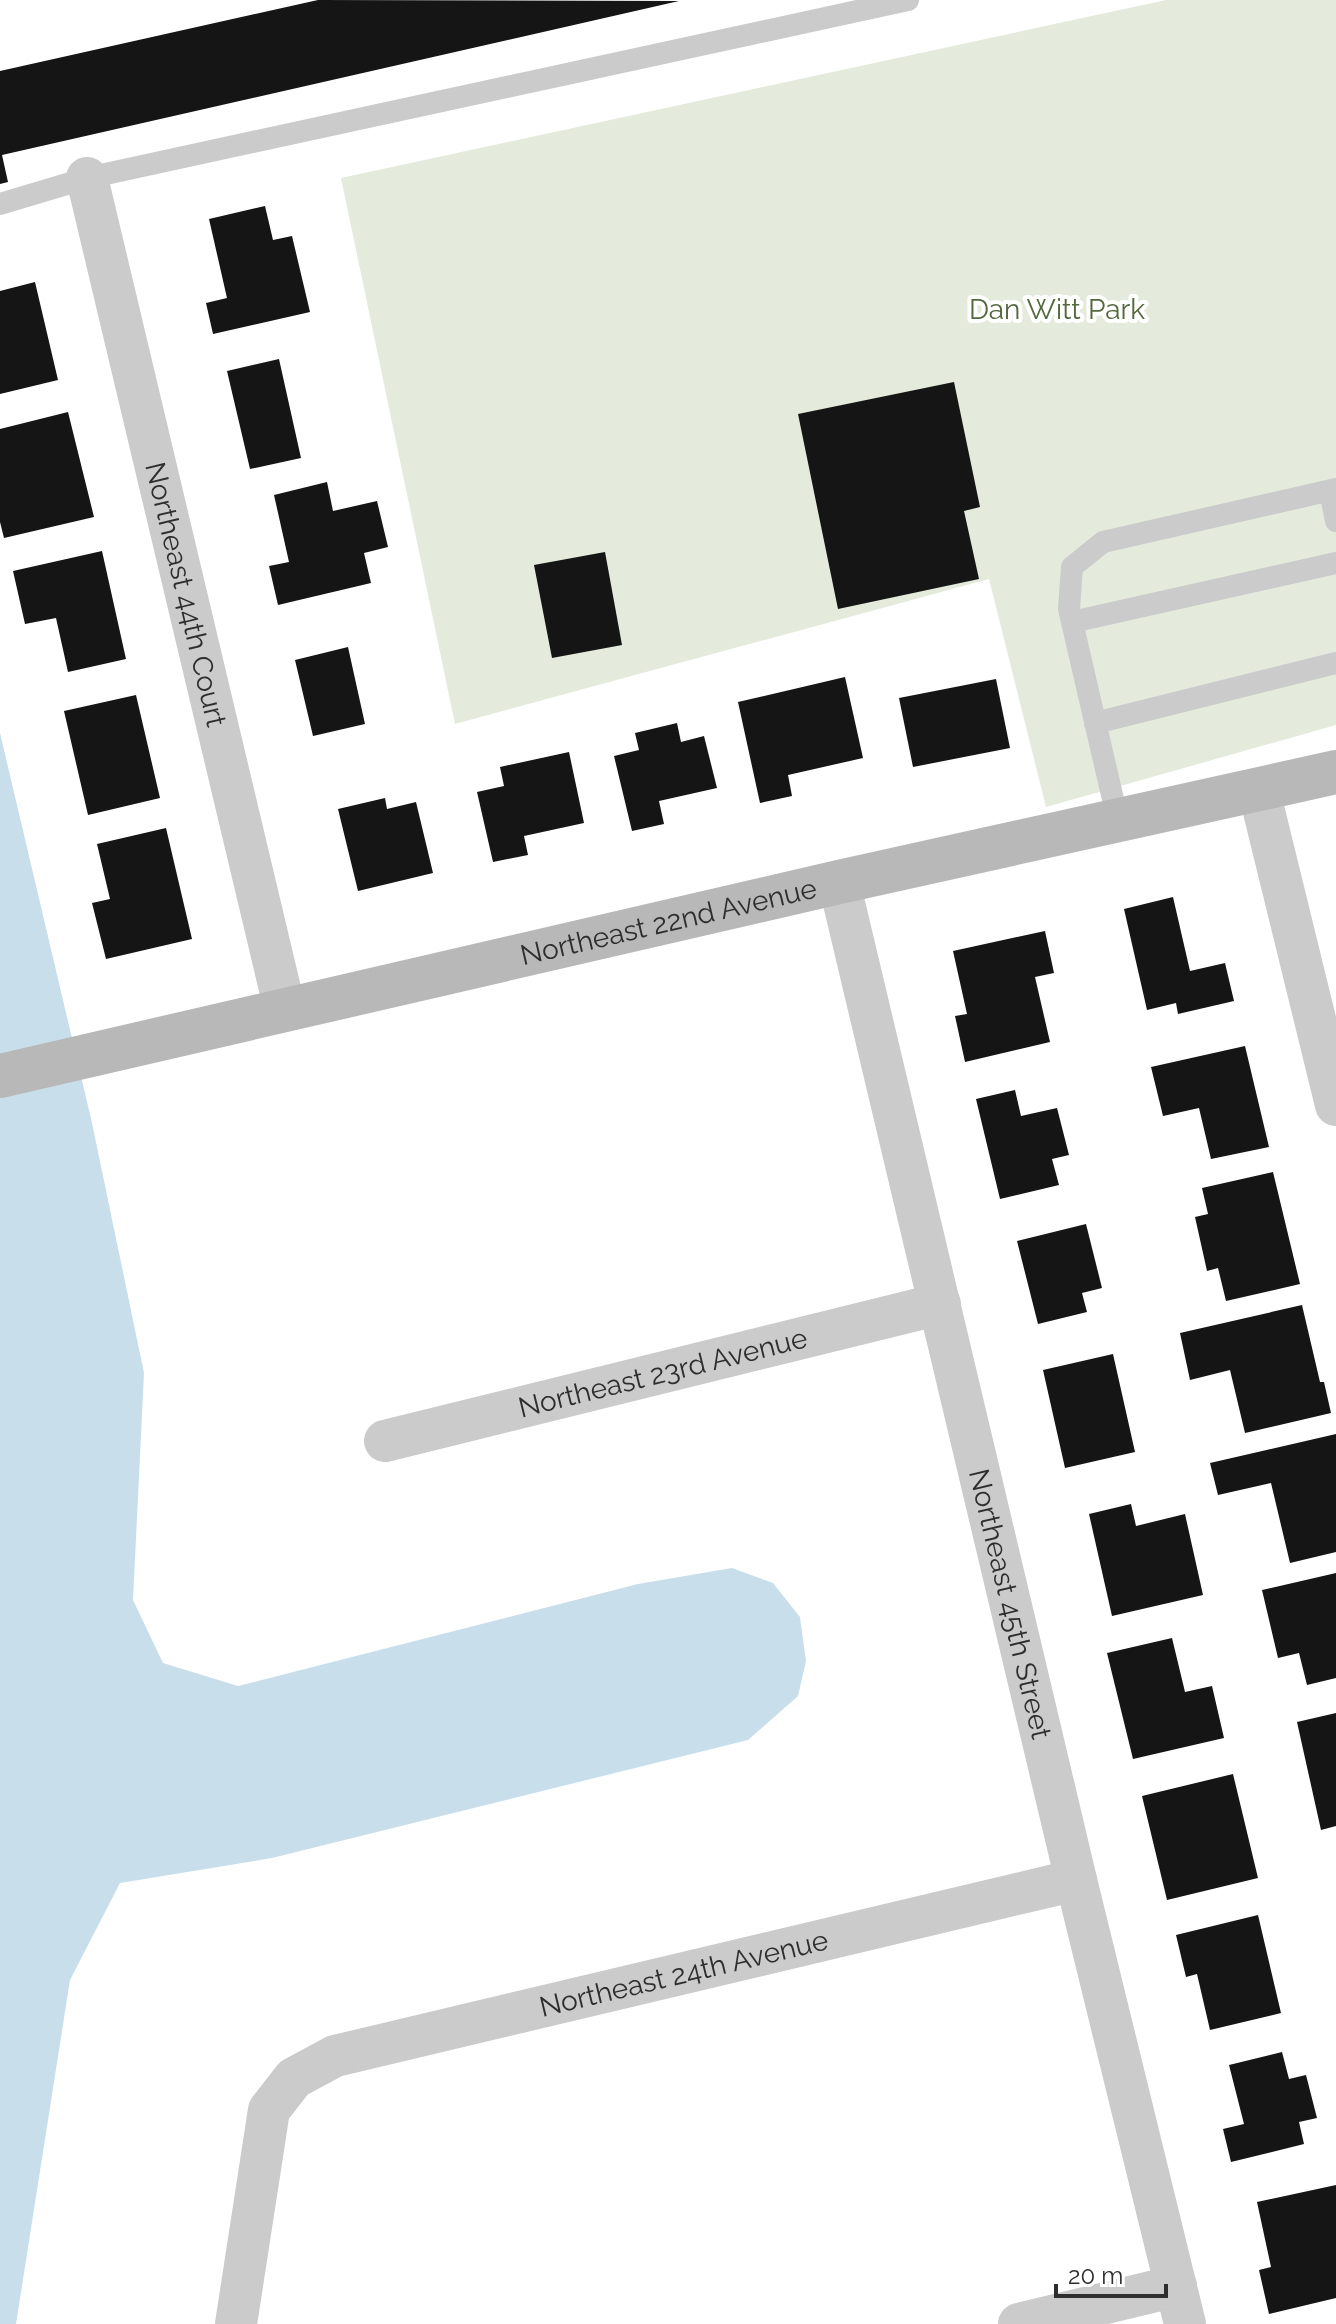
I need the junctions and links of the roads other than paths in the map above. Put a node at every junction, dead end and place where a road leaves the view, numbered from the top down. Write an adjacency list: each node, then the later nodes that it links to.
1 (908, 0): 2 (lane)
2 (87, 178): 3 (lane); 14 (street, Northeast 44th Court)
3 (0, 204)
4 (1333, 490): 5 (lane); 7 (lane)
5 (1336, 521)
6 (1336, 563): 7 (lane)
7 (1072, 622): 9 (lane)
8 (1336, 663): 9 (lane)
9 (1095, 723): 12 (lane)
10 (1336, 772): 11 (street, Northeast 22nd Avenue)
11 (1259, 791): 12 (street, Northeast 22nd Avenue); 16 (street)
12 (1118, 821): 13 (street, Northeast 22nd Avenue)
13 (839, 882): 14 (street, Northeast 22nd Avenue); 17 (street, Northeast 45th Street)
14 (285, 1010): 15 (street, Northeast 22nd Avenue)
15 (0, 1076)
16 (1336, 1105)
17 (940, 1304): 18 (street, Northeast 23rd Avenue); 19 (street, Northeast 45th Street)
18 (385, 1441)
19 (1076, 1880): 20 (street, Northeast 45th Street); 21 (street, Northeast 24th Avenue)
20 (1181, 2305): 22 (street)
21 (236, 2324)
22 (1019, 2324)

